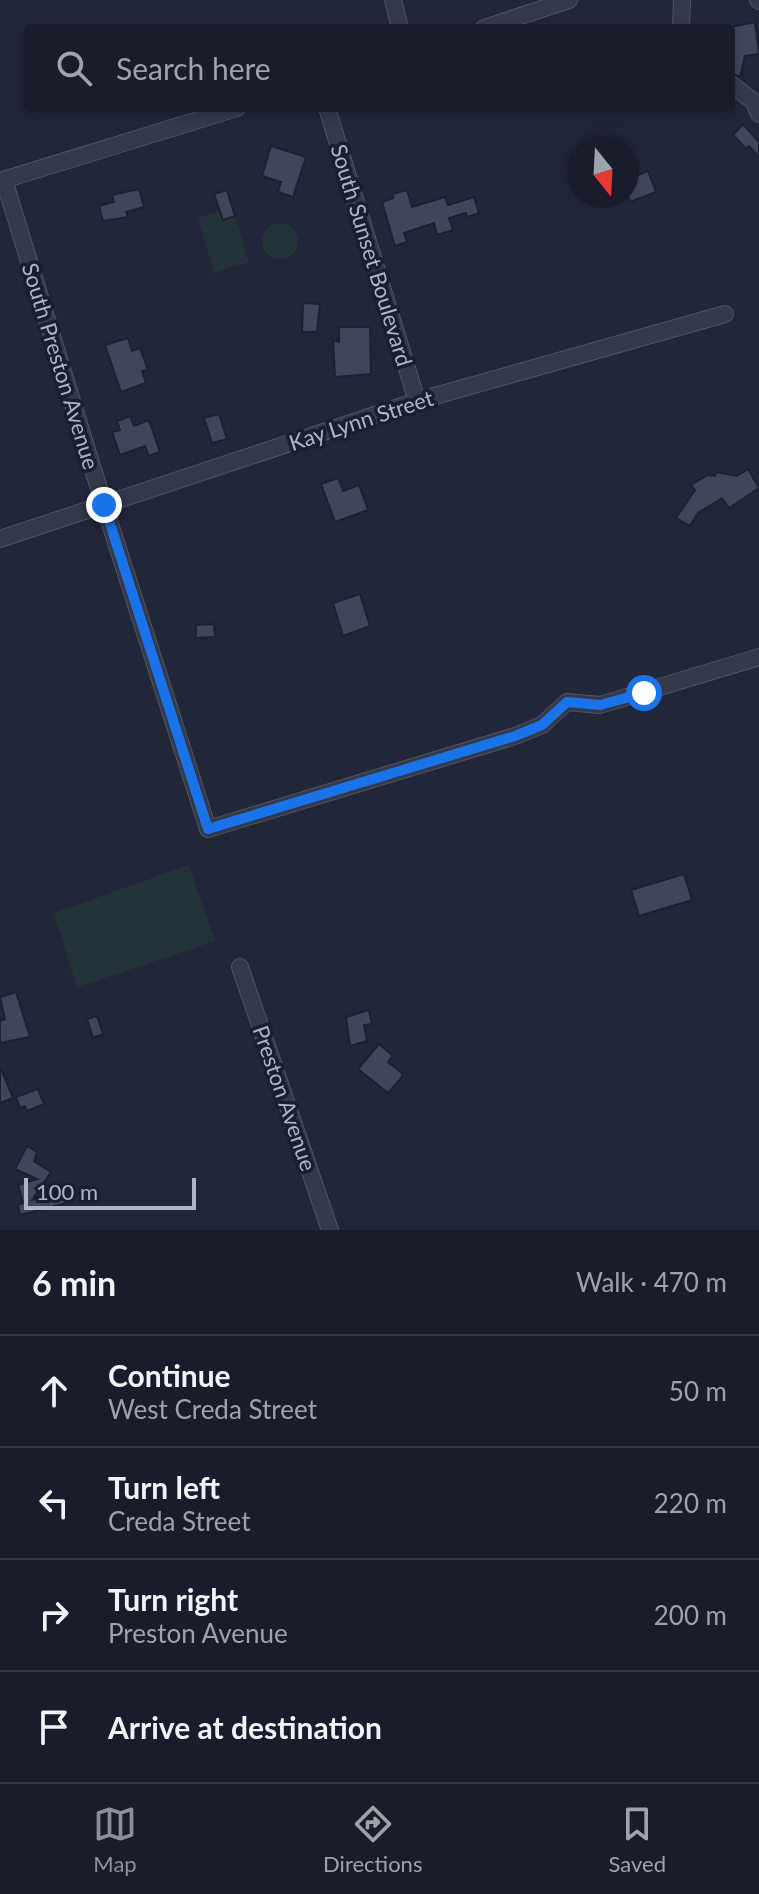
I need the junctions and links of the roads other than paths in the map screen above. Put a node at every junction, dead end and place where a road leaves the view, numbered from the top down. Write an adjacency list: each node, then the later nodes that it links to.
1 (393, 0): 4 (street)
2 (569, 0): 5 (street)
3 (682, 0): 6 (street)
4 (399, 24)
5 (496, 24)
6 (681, 24)
7 (735, 87): 10 (street)
8 (224, 112): 11 (street)
9 (328, 112): 13 (street, South Sunset Boulevard)
10 (759, 114)
11 (2, 181): 14 (street, South Preston Avenue)
12 (725, 314): 13 (street, Kay Lynn Street)
13 (417, 401): 14 (street, Kay Lynn Street)
14 (104, 505): 15 (street, Kay Lynn Street); 16 (street)
15 (0, 539)
16 (759, 657)
17 (240, 967): 18 (street, Preston Avenue)
18 (330, 1230)

